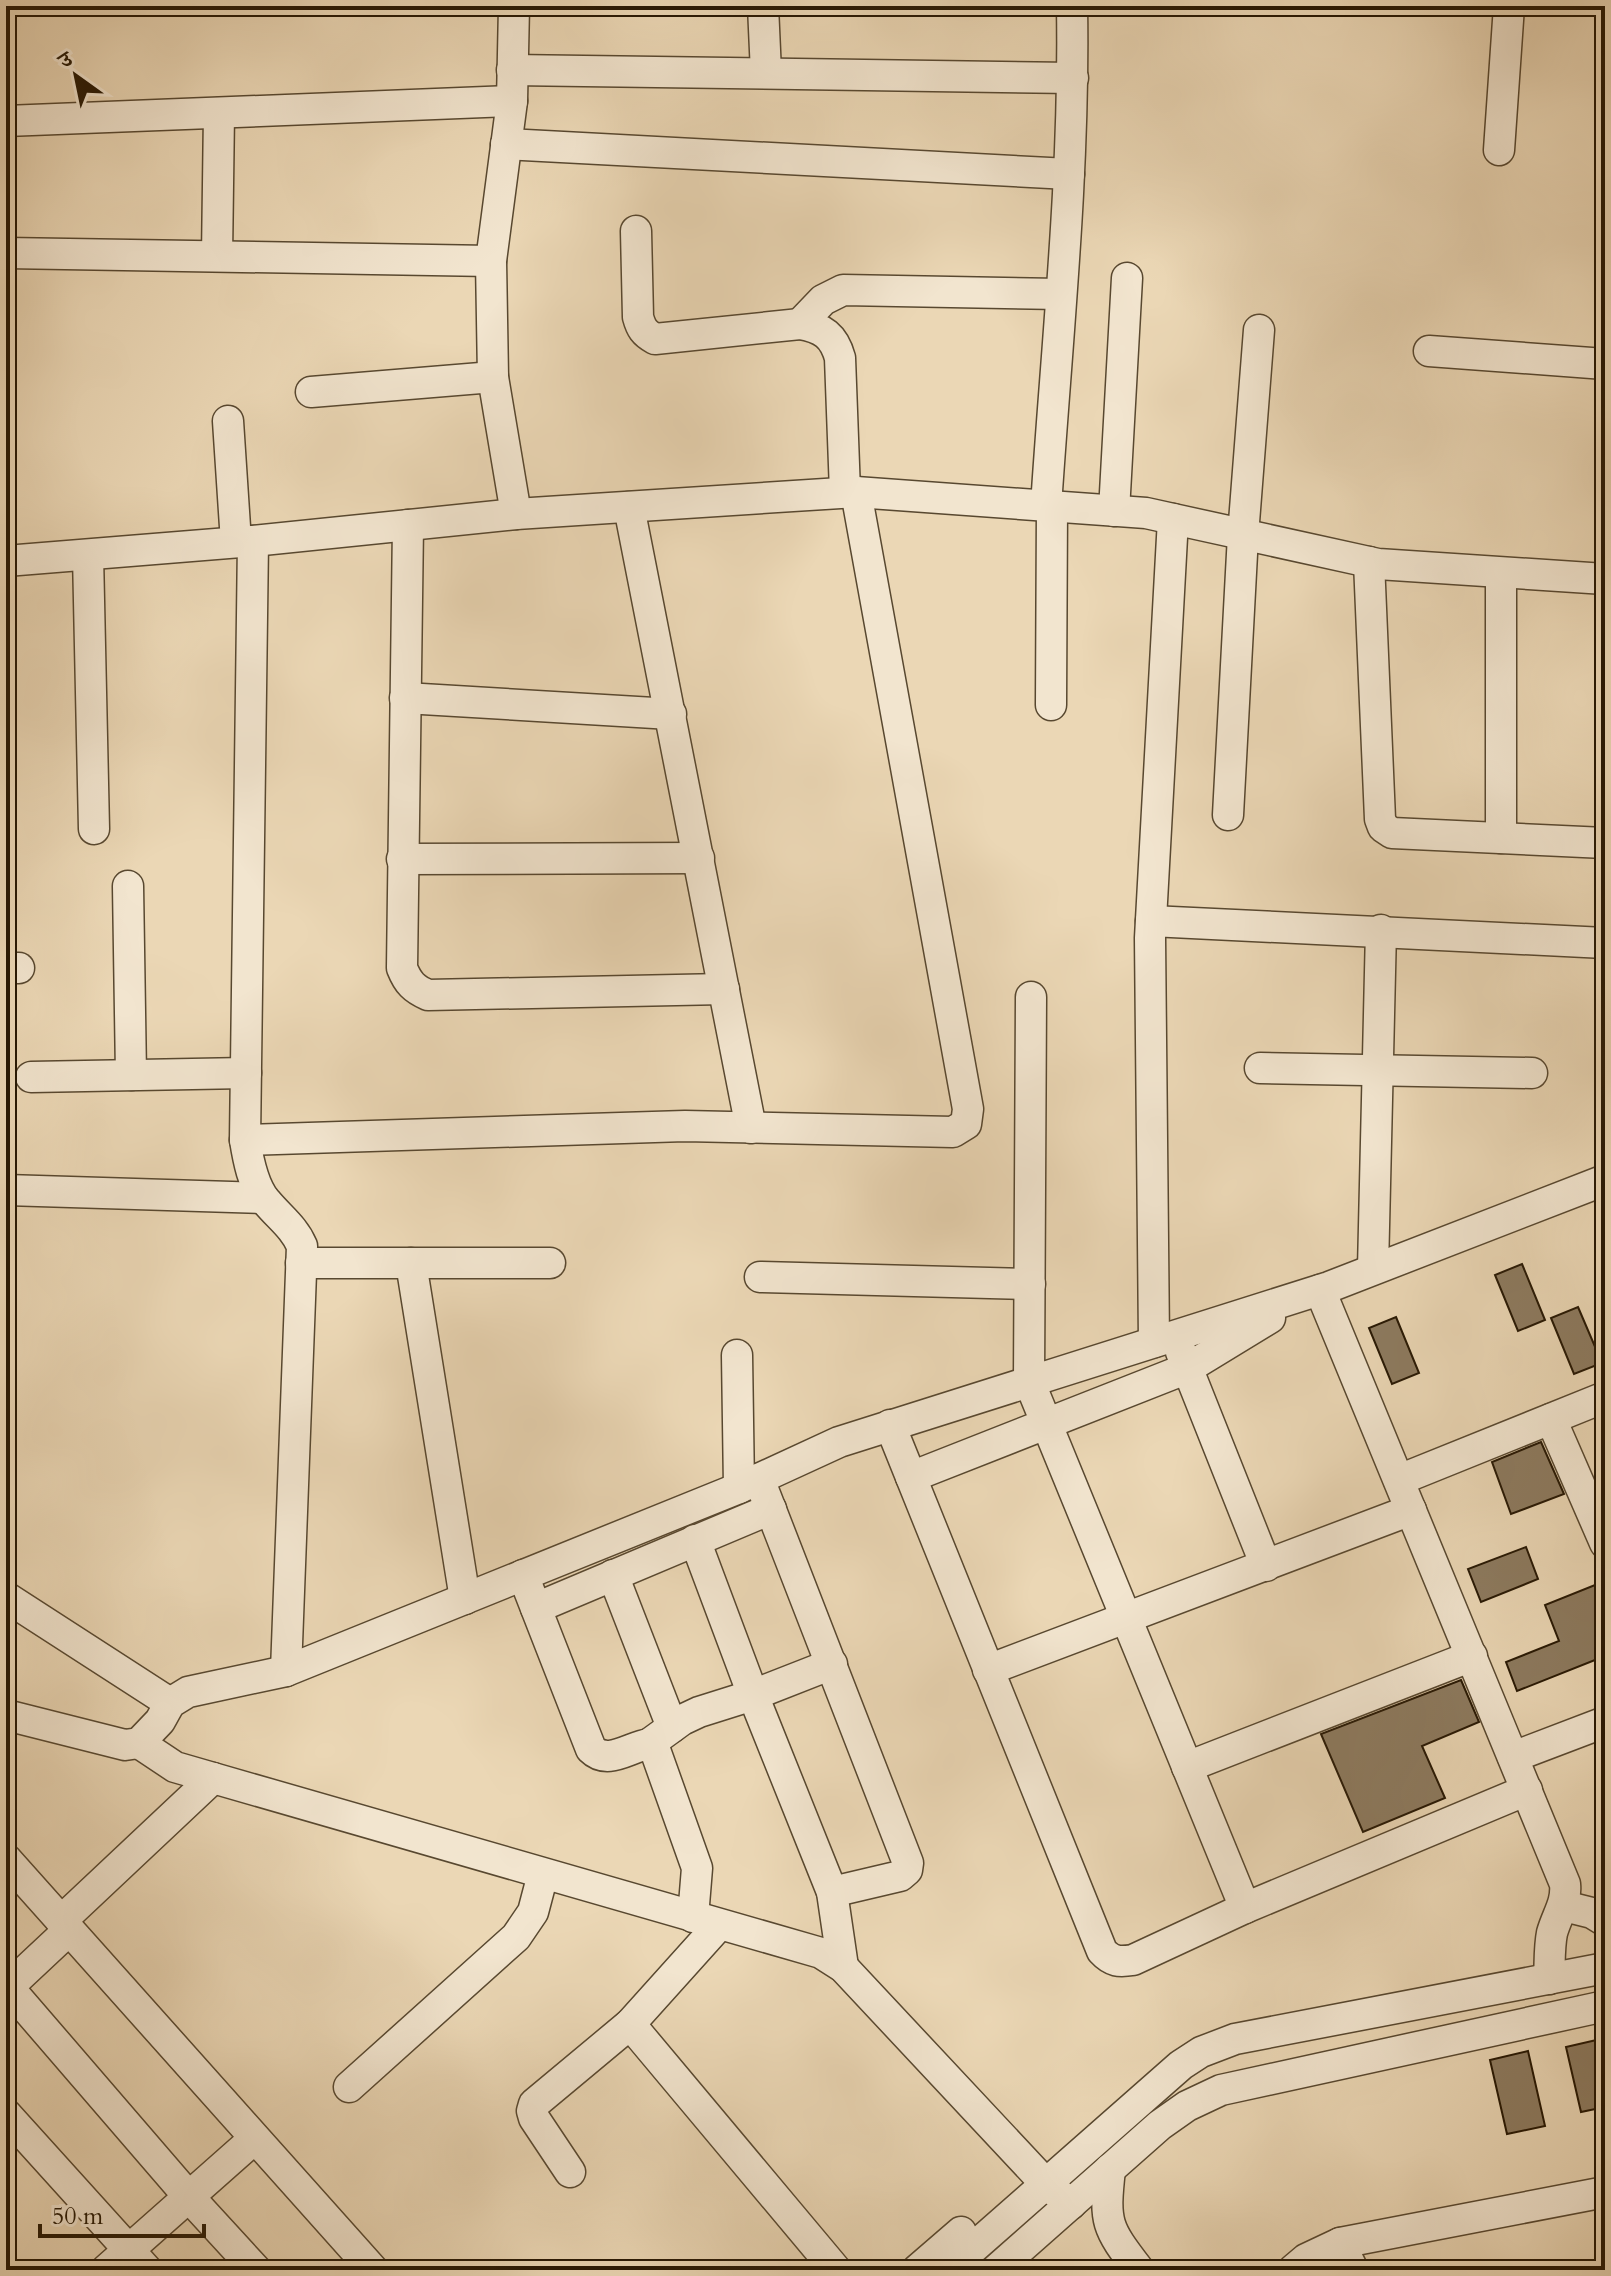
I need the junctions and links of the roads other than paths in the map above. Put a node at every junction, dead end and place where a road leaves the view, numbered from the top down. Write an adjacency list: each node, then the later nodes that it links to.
1 (514, 6): 5 (street)
2 (763, 6): 6 (street)
3 (1072, 6): 7 (street)
4 (1509, 6): 12 (street)
5 (512, 70): 6 (street); 8 (street)
6 (766, 73): 7 (street)
7 (1073, 78): 13 (street)
8 (512, 101): 9 (street); 11 (street)
9 (219, 113): 10 (street); 16 (street)
10 (6, 121)
11 (506, 144): 13 (street); 17 (street)
12 (1499, 150)
13 (1069, 174): 19 (street)
14 (636, 231): 20 (street)
15 (6, 253): 16 (street)
16 (217, 256): 17 (street)
17 (491, 261): 24 (street)
18 (1127, 278): 30 (street)
19 (1060, 294): 20 (street); 28 (street)
20 (800, 324): 27 (street)
21 (1259, 330): 34 (street)
22 (1429, 351): 23 (street)
23 (1605, 364)
24 (493, 377): 25 (street); 31 (street)
25 (311, 392)
26 (228, 421): 35 (street)
27 (850, 492): 28 (street); 29 (street); 62 (street)
28 (1049, 506): 30 (street); 42 (street)
29 (629, 507): 31 (street); 43 (street)
30 (1114, 511): 32 (street)
31 (516, 514): 33 (street)
32 (1173, 519): 34 (street); 51 (street)
33 (408, 525): 35 (street); 41 (street)
34 (1243, 535): 38 (street); 44 (street)
35 (244, 541): 36 (street); 58 (street)
36 (88, 555): 37 (street); 45 (street)
37 (6, 561)
38 (1369, 562): 39 (street); 46 (street)
39 (1501, 573): 40 (street); 46 (street)
40 (1605, 579)
41 (405, 698): 43 (street); 49 (street)
42 (1051, 705)
43 (671, 714): 48 (street)
44 (1228, 815)
45 (94, 829)
46 (1501, 838): 47 (street)
47 (1605, 843)
48 (699, 858): 49 (street); 54 (street)
49 (402, 859): 54 (street)
50 (128, 886): 60 (street)
51 (1151, 921): 52 (street); 74 (street)
52 (1381, 930): 53 (street); 57 (street)
53 (1605, 943)
54 (724, 989): 62 (street)
55 (1031, 997): 72 (street)
56 (1260, 1068): 57 (street)
57 (1378, 1071): 59 (street); 70 (street)
58 (246, 1073): 60 (street); 63 (street)
59 (1532, 1073)
60 (131, 1075): 61 (street)
61 (31, 1077)
62 (751, 1128): 63 (street)
63 (245, 1140): 66 (street)
64 (1605, 1180): 70 (street)
65 (6, 1190): 66 (street)
66 (263, 1198): 67 (street)
67 (301, 1263): 68 (street); 99 (street)
68 (411, 1263): 69 (street); 93 (street)
69 (550, 1263)
70 (1373, 1269): 73 (street)
71 (760, 1277): 72 (street)
72 (1030, 1284): 77 (street)
73 (1316, 1291): 74 (street); 76 (street); 83 (street)
74 (1164, 1338): 76 (street); 77 (street)
75 (737, 1355): 84 (street)
76 (1188, 1368): 80 (street); 89 (street)
77 (1029, 1381): 80 (street); 81 (street)
78 (1605, 1397): 79 (street)
79 (1551, 1419): 83 (street); 88 (street)
80 (1047, 1423): 82 (street); 95 (street)
81 (890, 1425): 82 (street); 84 (street)
82 (911, 1477): 98 (street)
83 (1399, 1480): 86 (street)
84 (749, 1484): 85 (street); 90 (street)
85 (771, 1509): 87 (street); 97 (street)
86 (1411, 1510): 89 (street); 96 (street)
87 (695, 1540): 91 (street); 100 (street)
88 (1605, 1543)
89 (1266, 1566): 95 (street)
90 (523, 1575): 93 (street); 94 (street)
91 (613, 1575): 94 (street); 104 (street)
92 (6, 1597): 101 (street)
93 (465, 1599): 99 (street)
94 (536, 1608): 104 (street)
95 (1126, 1618): 98 (street); 107 (street)
96 (1472, 1656): 106 (street); 107 (street)
97 (832, 1664): 100 (street); 112 (street)
98 (988, 1670): 113 (street)
99 (286, 1671): 101 (street)
100 (753, 1695): 104 (street); 112 (street)
101 (170, 1703): 105 (street)
102 (8, 1718): 105 (street)
103 (1605, 1722): 106 (street)
104 (661, 1736): 115 (street)
105 (139, 1743): 108 (street)
106 (1513, 1757): 109 (street)
107 (1187, 1767): 113 (street)
108 (213, 1778): 111 (street); 116 (street)
109 (1527, 1790): 113 (street); 114 (street)
110 (7, 1861): 116 (street)
111 (543, 1874): 115 (street); 123 (street)
112 (832, 1892): 117 (street)
113 (1245, 1908)
114 (1591, 1911): 119 (street)
115 (706, 1921): 117 (street); 122 (street)
116 (65, 1926): 120 (street); 125 (street)
117 (843, 1967): 128 (street)
118 (1605, 1968): 119 (street)
119 (1549, 1979): 128 (street)
120 (7, 1988): 130 (street)
121 (1605, 2006): 126 (street)
122 (630, 2024): 127 (street); 137 (street)
123 (349, 2087)
124 (6, 2114): 133 (street)
125 (254, 2139): 130 (street); 136 (street)
126 (1110, 2169): 131 (street); 141 (street)
127 (570, 2172)
128 (1039, 2177): 131 (street); 138 (street); 139 (street)
129 (1605, 2192): 132 (street)
130 (189, 2197): 133 (street); 135 (street)
131 (1071, 2204): 140 (street)
132 (1347, 2257): 142 (street)
133 (138, 2260): 134 (street)
134 (106, 2270)
135 (256, 2270)
136 (373, 2270)
137 (836, 2270)
138 (917, 2270)
139 (948, 2270)
140 (996, 2270)
141 (1139, 2270)
142 (1293, 2270)

